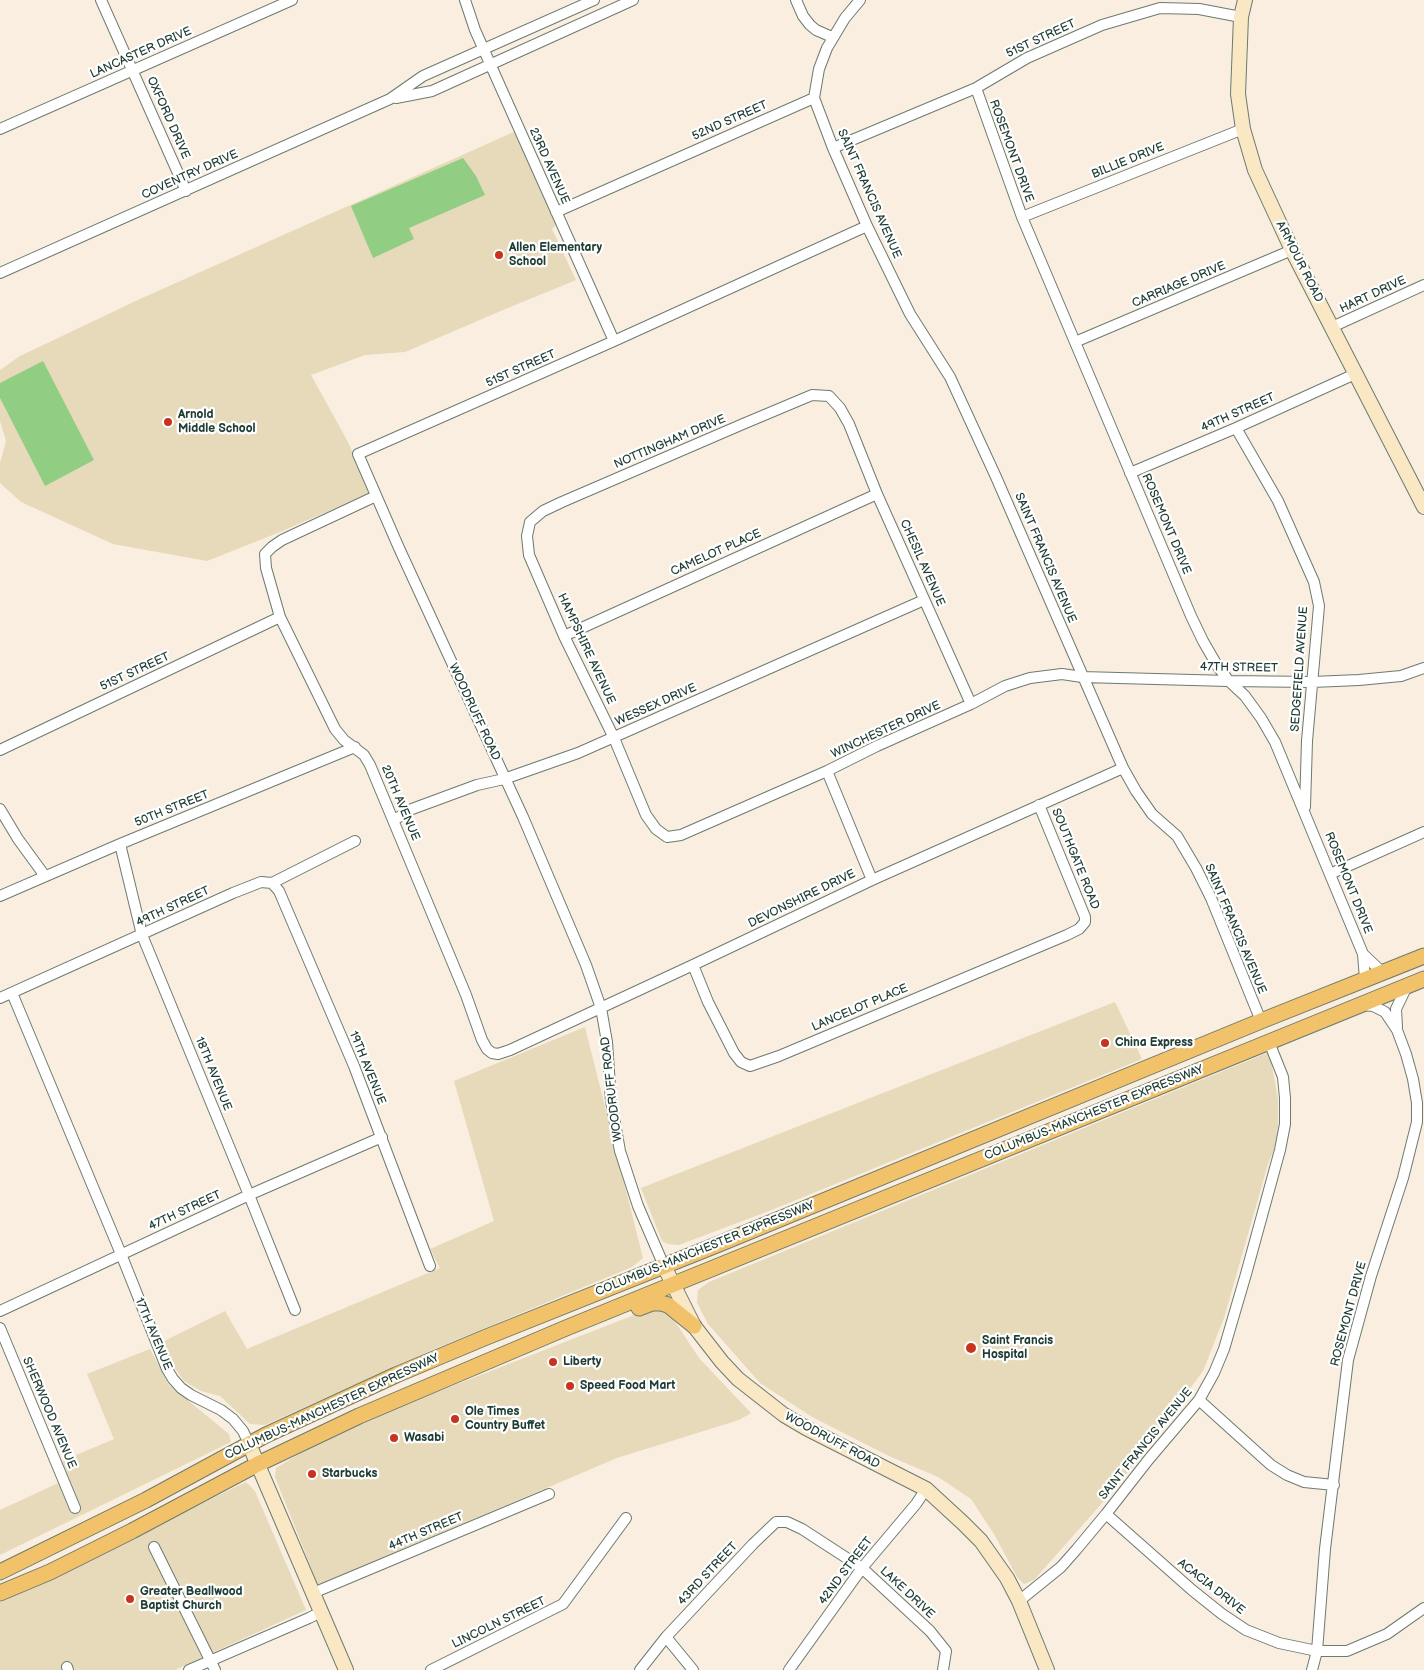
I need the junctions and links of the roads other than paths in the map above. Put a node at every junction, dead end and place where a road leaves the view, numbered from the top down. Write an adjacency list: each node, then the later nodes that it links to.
1 (101, 0): 13 (street, OXFORD DRIVE)
2 (292, 0): 13 (street, LANCASTER DRIVE)
3 (465, 0): 11 (street, 23RD AVENUE)
4 (594, 0): 11 (street, COVENTRY DRIVE)
5 (633, 0): 12 (street, COVENTRY DRIVE)
6 (796, 0): 10 (street)
7 (860, 0): 10 (street)
8 (1245, 0): 9 (street, ARMOUR ROAD)
9 (1242, 17): 14 (street, 51ST STREET); 17 (street, ARMOUR ROAD)
10 (832, 37): 15 (street)
11 (484, 49): 12 (street, 23RD AVENUE); 16 (street, COVENTRY DRIVE)
12 (490, 64): 16 (street, COVENTRY DRIVE); 21 (street, 23RD AVENUE)
13 (133, 70): 18 (street, LANCASTER DRIVE); 20 (street, OXFORD DRIVE)
14 (976, 88): 19 (street, 51ST STREET); 22 (street, ROSEMONT DRIVE)
15 (814, 98): 19 (street, SAINT FRANCIS AVENUE); 21 (street, 52ND STREET)
16 (390, 99): 20 (street, COVENTRY DRIVE)
17 (1243, 129): 22 (street, BILLIE DRIVE); 24 (street, ARMOUR ROAD)
18 (0, 130)
19 (833, 148): 23 (street, SAINT FRANCIS AVENUE)
20 (186, 191): 25 (street, COVENTRY DRIVE)
21 (556, 212): 28 (street, 23RD AVENUE)
22 (1022, 217): 29 (street, ROSEMONT DRIVE)
23 (867, 226): 28 (street, 51ST STREET); 42 (street, SAINT FRANCIS AVENUE)
24 (1292, 250): 27 (street, ARMOUR ROAD); 29 (street, CARRIAGE DRIVE)
25 (0, 273)
26 (1424, 285): 27 (street, HART DRIVE)
27 (1332, 327): 30 (street, ARMOUR ROAD)
28 (614, 341): 35 (street, 51ST STREET)
29 (1075, 342): 33 (street, ROSEMONT DRIVE)
30 (1355, 374): 31 (street, 49TH STREET); 36 (street, ARMOUR ROAD)
31 (1236, 428): 33 (street, 49TH STREET); 44 (street, SEDGEFIELD AVENUE)
32 (852, 430): 34 (street, CHESIL AVENUE); 37 (street, NOTTINGHAM DRIVE)
33 (1130, 473): 43 (street, ROSEMONT DRIVE)
34 (877, 494): 38 (street, CHESIL AVENUE); 40 (street, CAMELOT PLACE)
35 (376, 496): 39 (street, 20TH AVENUE); 51 (street, WOODRUFF ROAD)
36 (1424, 507)
37 (535, 567): 40 (street, HAMPSHIRE AVENUE)
38 (924, 600): 45 (street, CHESIL AVENUE); 46 (street, WESSEX DRIVE)
39 (280, 617): 47 (street, 20TH AVENUE); 48 (street, 51ST STREET)
40 (564, 636): 46 (street, HAMPSHIRE AVENUE)
41 (1424, 668): 44 (street, 47TH STREET)
42 (1082, 677): 43 (street, 47TH STREET); 45 (street, WINCHESTER DRIVE); 49 (street, SAINT FRANCIS AVENUE)
43 (1229, 681): 44 (street, 47TH STREET); 54 (street, ROSEMONT DRIVE)
44 (1312, 682): 54 (street, SEDGEFIELD AVENUE)
45 (971, 704): 50 (street, WINCHESTER DRIVE)
46 (614, 738): 51 (street, WESSEX DRIVE); 56 (street, HAMPSHIRE AVENUE)
47 (354, 747): 55 (street, 20TH AVENUE); 59 (street, 50TH STREET)
48 (0, 750)
49 (1123, 768): 52 (street, DEVONSHIRE DRIVE); 78 (street, SAINT FRANCIS AVENUE)
50 (827, 771): 56 (street, WINCHESTER DRIVE); 62 (street)
51 (504, 779): 55 (street, WESSEX DRIVE); 77 (street, WOODRUFF ROAD)
52 (1040, 805): 62 (street, DEVONSHIRE DRIVE); 65 (street, SOUTHGATE ROAD)
53 (0, 809): 61 (street)
54 (1304, 810): 60 (street, ROSEMONT DRIVE)
55 (394, 820): 81 (street, 20TH AVENUE)
56 (704, 825)
57 (1424, 832): 60 (street)
58 (355, 841): 63 (street, 49TH STREET)
59 (120, 844): 61 (street, 50TH STREET); 66 (street, 18TH AVENUE)
60 (1330, 874): 67 (street, ROSEMONT DRIVE)
61 (45, 876): 64 (street, 50TH STREET)
62 (872, 880): 69 (street, DEVONSHIRE DRIVE)
63 (272, 883): 66 (street, 49TH STREET); 83 (street, 19TH AVENUE)
64 (0, 896)
65 (1086, 922): 69 (street, LANCELOT PLACE)
66 (142, 935): 74 (street, 49TH STREET); 86 (street, 18TH AVENUE)
67 (1363, 954): 70 (street, ROSEMONT DRIVE); 71 (street, ROSEMONT DRIVE)
68 (1424, 956): 70 (main road, COLUMBUS-MANCHESTER EXPRESSWAY)
69 (693, 965): 77 (street, DEVONSHIRE DRIVE)
70 (1382, 972): 71 (main road, COLUMBUS-MANCHESTER EXPRESSWAY)
71 (1365, 979): 78 (main road, COLUMBUS-MANCHESTER EXPRESSWAY)
72 (1424, 979): 73 (main road, COLUMBUS-MANCHESTER EXPRESSWAY)
73 (1407, 986): 76 (main road, COLUMBUS-MANCHESTER EXPRESSWAY); 79 (street, ROSEMONT DRIVE)
74 (12, 993): 75 (street, 49TH STREET); 87 (street, 17TH AVENUE)
75 (0, 998)
76 (1362, 1005): 79 (street, ROSEMONT DRIVE); 80 (main road, COLUMBUS-MANCHESTER EXPRESSWAY)
77 (601, 1008): 81 (street, DEVONSHIRE DRIVE); 89 (street, WOODRUFF ROAD)
78 (1262, 1021): 84 (main road, COLUMBUS-MANCHESTER EXPRESSWAY)
79 (1397, 1030): 82 (street, ROSEMONT DRIVE)
80 (1269, 1042): 85 (main road, COLUMBUS-MANCHESTER EXPRESSWAY); 96 (street, SAINT FRANCIS AVENUE)
81 (492, 1053)
82 (1420, 1122): 99 (street, ROSEMONT DRIVE)
83 (382, 1137): 86 (street, 47TH STREET); 88 (street, 19TH AVENUE)
84 (967, 1142): 85 (main road); 89 (main road, COLUMBUS-MANCHESTER EXPRESSWAY)
85 (900, 1193): 90 (main road, COLUMBUS-MANCHESTER EXPRESSWAY)
86 (250, 1195): 87 (street, 47TH STREET); 91 (street, 18TH AVENUE)
87 (121, 1254): 92 (street, 47TH STREET); 97 (street, 17TH AVENUE)
88 (430, 1266)
89 (664, 1266): 90 (street, WOODRUFF ROAD); 97 (main road, COLUMBUS-MANCHESTER EXPRESSWAY)
90 (674, 1285): 93 (main road, COLUMBUS-MANCHESTER EXPRESSWAY); 94 (street, WOODRUFF ROAD)
91 (294, 1310)
92 (0, 1311)
93 (602, 1314): 94 (main road); 98 (main road, COLUMBUS-MANCHESTER EXPRESSWAY)
94 (694, 1326): 100 (street, WOODRUFF ROAD)
95 (0, 1328): 102 (street, SHERWOOD AVENUE)
96 (1199, 1400): 99 (street); 103 (street, SAINT FRANCIS AVENUE)
97 (249, 1444): 98 (street, 17TH AVENUE); 108 (main road, COLUMBUS-MANCHESTER EXPRESSWAY)
98 (258, 1464): 109 (main road, COLUMBUS-MANCHESTER EXPRESSWAY); 110 (street, 17TH AVENUE)
99 (1334, 1485): 115 (street, ROSEMONT DRIVE)
100 (926, 1490): 107 (street, 42ND STREET); 111 (street, WOODRUFF ROAD)
101 (549, 1494): 110 (street, 44TH STREET)
102 (75, 1508)
103 (1106, 1514): 111 (street, SAINT FRANCIS AVENUE); 115 (street, ACACIA DRIVE)
104 (626, 1518): 119 (street, LINCOLN STREET)
105 (806, 1532): 107 (street, LAKE DRIVE); 114 (street, 43RD STREET)
106 (154, 1547): 116 (street)
107 (862, 1568): 122 (street, 42ND STREET); 123 (street, LAKE DRIVE)
108 (0, 1572)
109 (0, 1593)
110 (313, 1593): 113 (street, 17TH AVENUE)
111 (1019, 1601): 124 (street, WOODRUFF ROAD)
112 (1424, 1609): 115 (street, ACACIA DRIVE)
113 (321, 1612): 116 (street); 118 (street, 17TH AVENUE)
114 (666, 1637): 120 (street, 43RD STREET); 121 (street)
115 (1317, 1651): 125 (street, ROSEMONT DRIVE)
116 (212, 1665): 117 (street)
117 (189, 1670)
118 (346, 1670)
119 (431, 1670)
120 (640, 1670)
121 (693, 1670)
122 (789, 1670)
123 (943, 1670)
124 (1047, 1670)
125 (1312, 1670)

